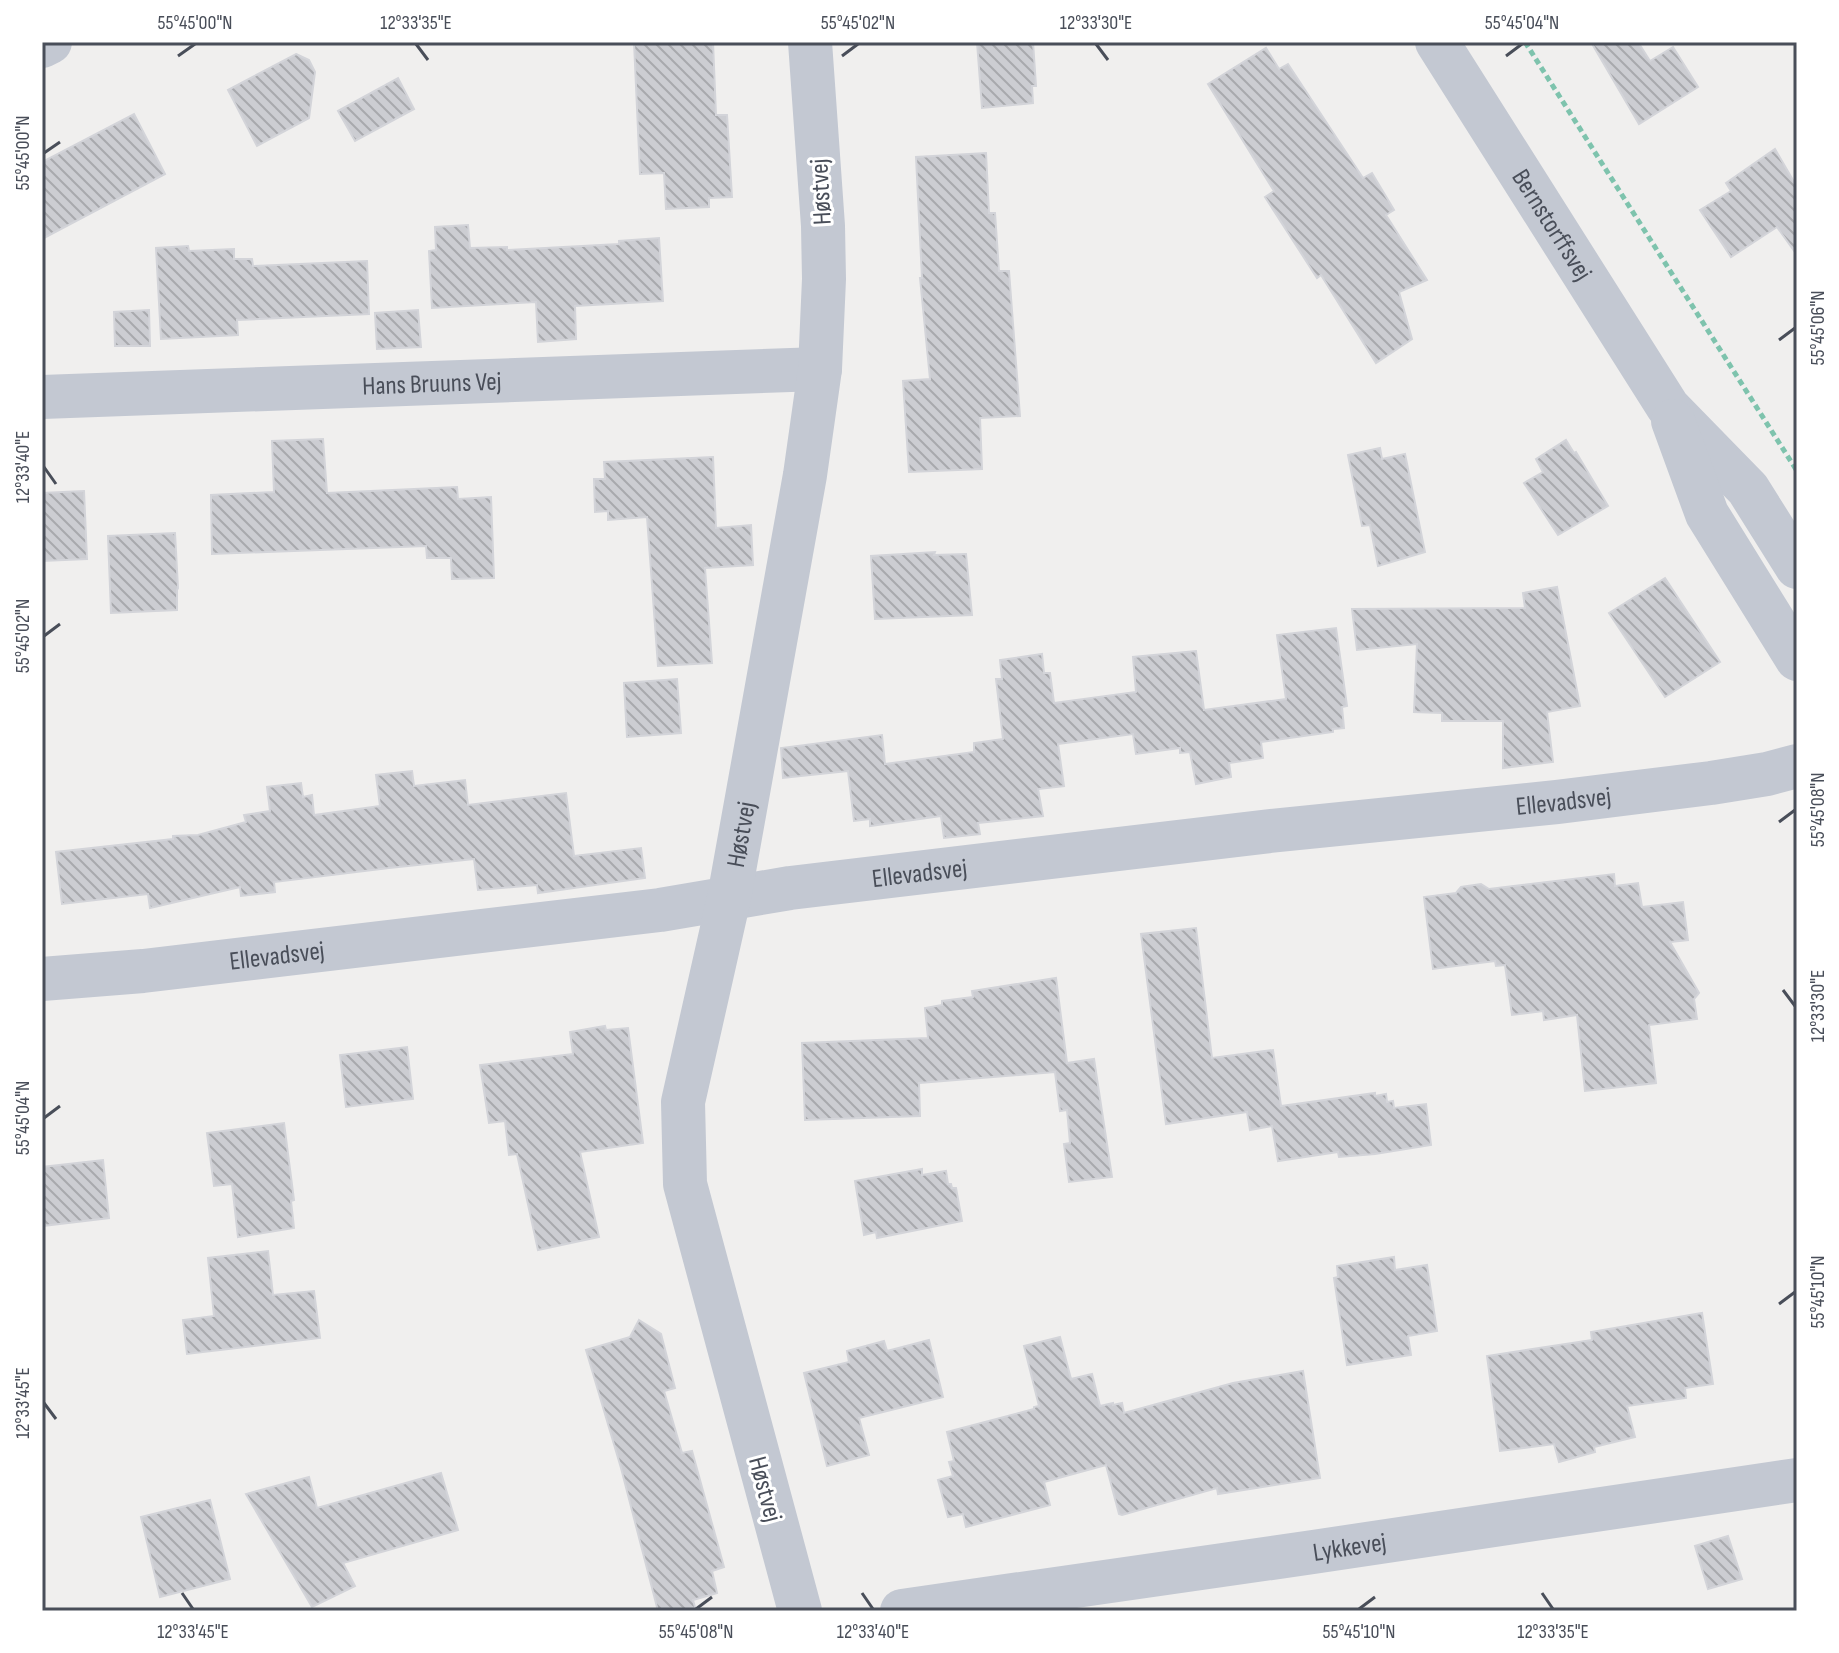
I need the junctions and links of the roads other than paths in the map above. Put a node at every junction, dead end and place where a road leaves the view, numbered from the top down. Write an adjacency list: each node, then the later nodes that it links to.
1 (50, 42): 4 (street)
2 (810, 42): 5 (street, Høstvej)
3 (1437, 42): 7 (street, Bernstorffsvej)
4 (42, 46)
5 (820, 369): 6 (street, Hans Bruuns Vej); 11 (street, Høstvej)
6 (42, 397)
7 (1668, 407): 8 (street, Bernstorffsvej); 9 (street, Bernstorffsvej)
8 (1797, 567)
9 (1797, 659)
10 (1797, 766): 11 (street, Ellevadsvej)
11 (729, 898): 12 (street, Ellevadsvej); 14 (street, Høstvej)
12 (42, 979)
13 (1797, 1480): 15 (street, Lykkevej)
14 (800, 1611)
15 (902, 1611)

